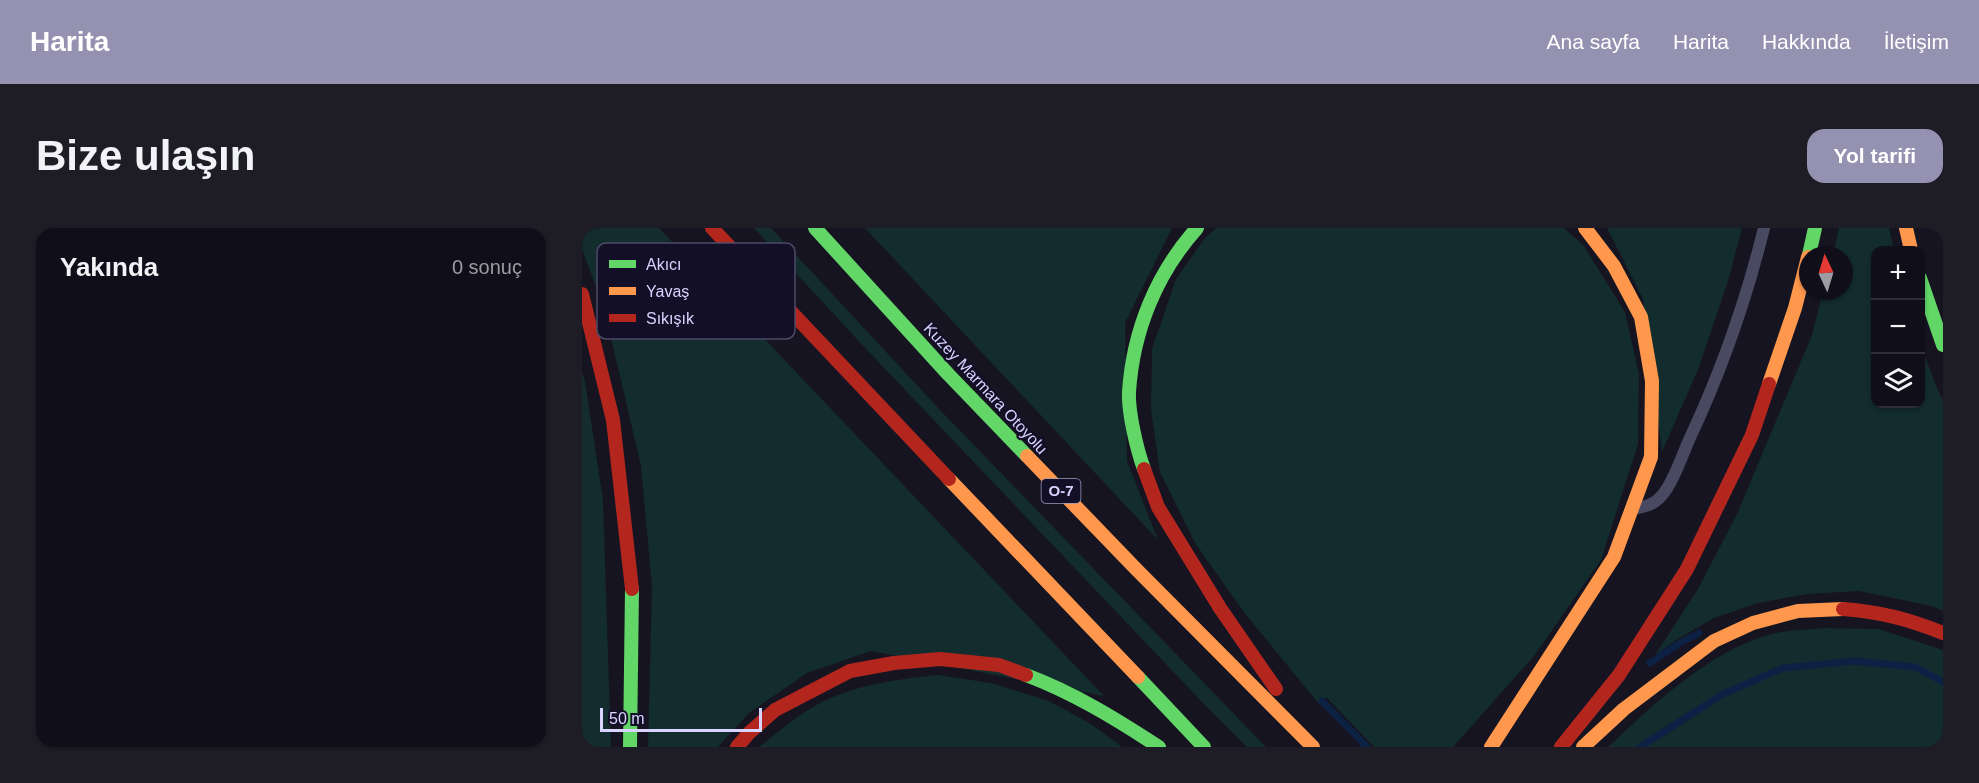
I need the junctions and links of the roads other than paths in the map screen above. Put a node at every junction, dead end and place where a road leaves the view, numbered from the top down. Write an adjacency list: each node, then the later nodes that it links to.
1 (712, 228): 8 (highway)
2 (815, 228): 22 (highway, Kuzey Marmara Otoyolu / O-7)
3 (1197, 228): 22 (highway)
4 (1585, 228): 16 (highway)
5 (1764, 228): 16 (lane)
6 (1815, 228): 9 (highway)
7 (1906, 228): 10 (highway)
8 (726, 243)
9 (1810, 246)
10 (1910, 246)
11 (1799, 292): 24 (highway)
12 (1925, 293): 15 (highway)
13 (582, 294): 18 (highway)
14 (795, 316): 21 (highway)
15 (1943, 345)
16 (1632, 509): 23 (highway)
17 (1943, 633): 25 (highway)
18 (630, 747)
19 (737, 747): 20 (highway)
20 (1159, 747)
21 (1204, 747)
22 (1315, 747)
23 (1491, 747)
24 (1561, 747)
25 (1583, 747)

